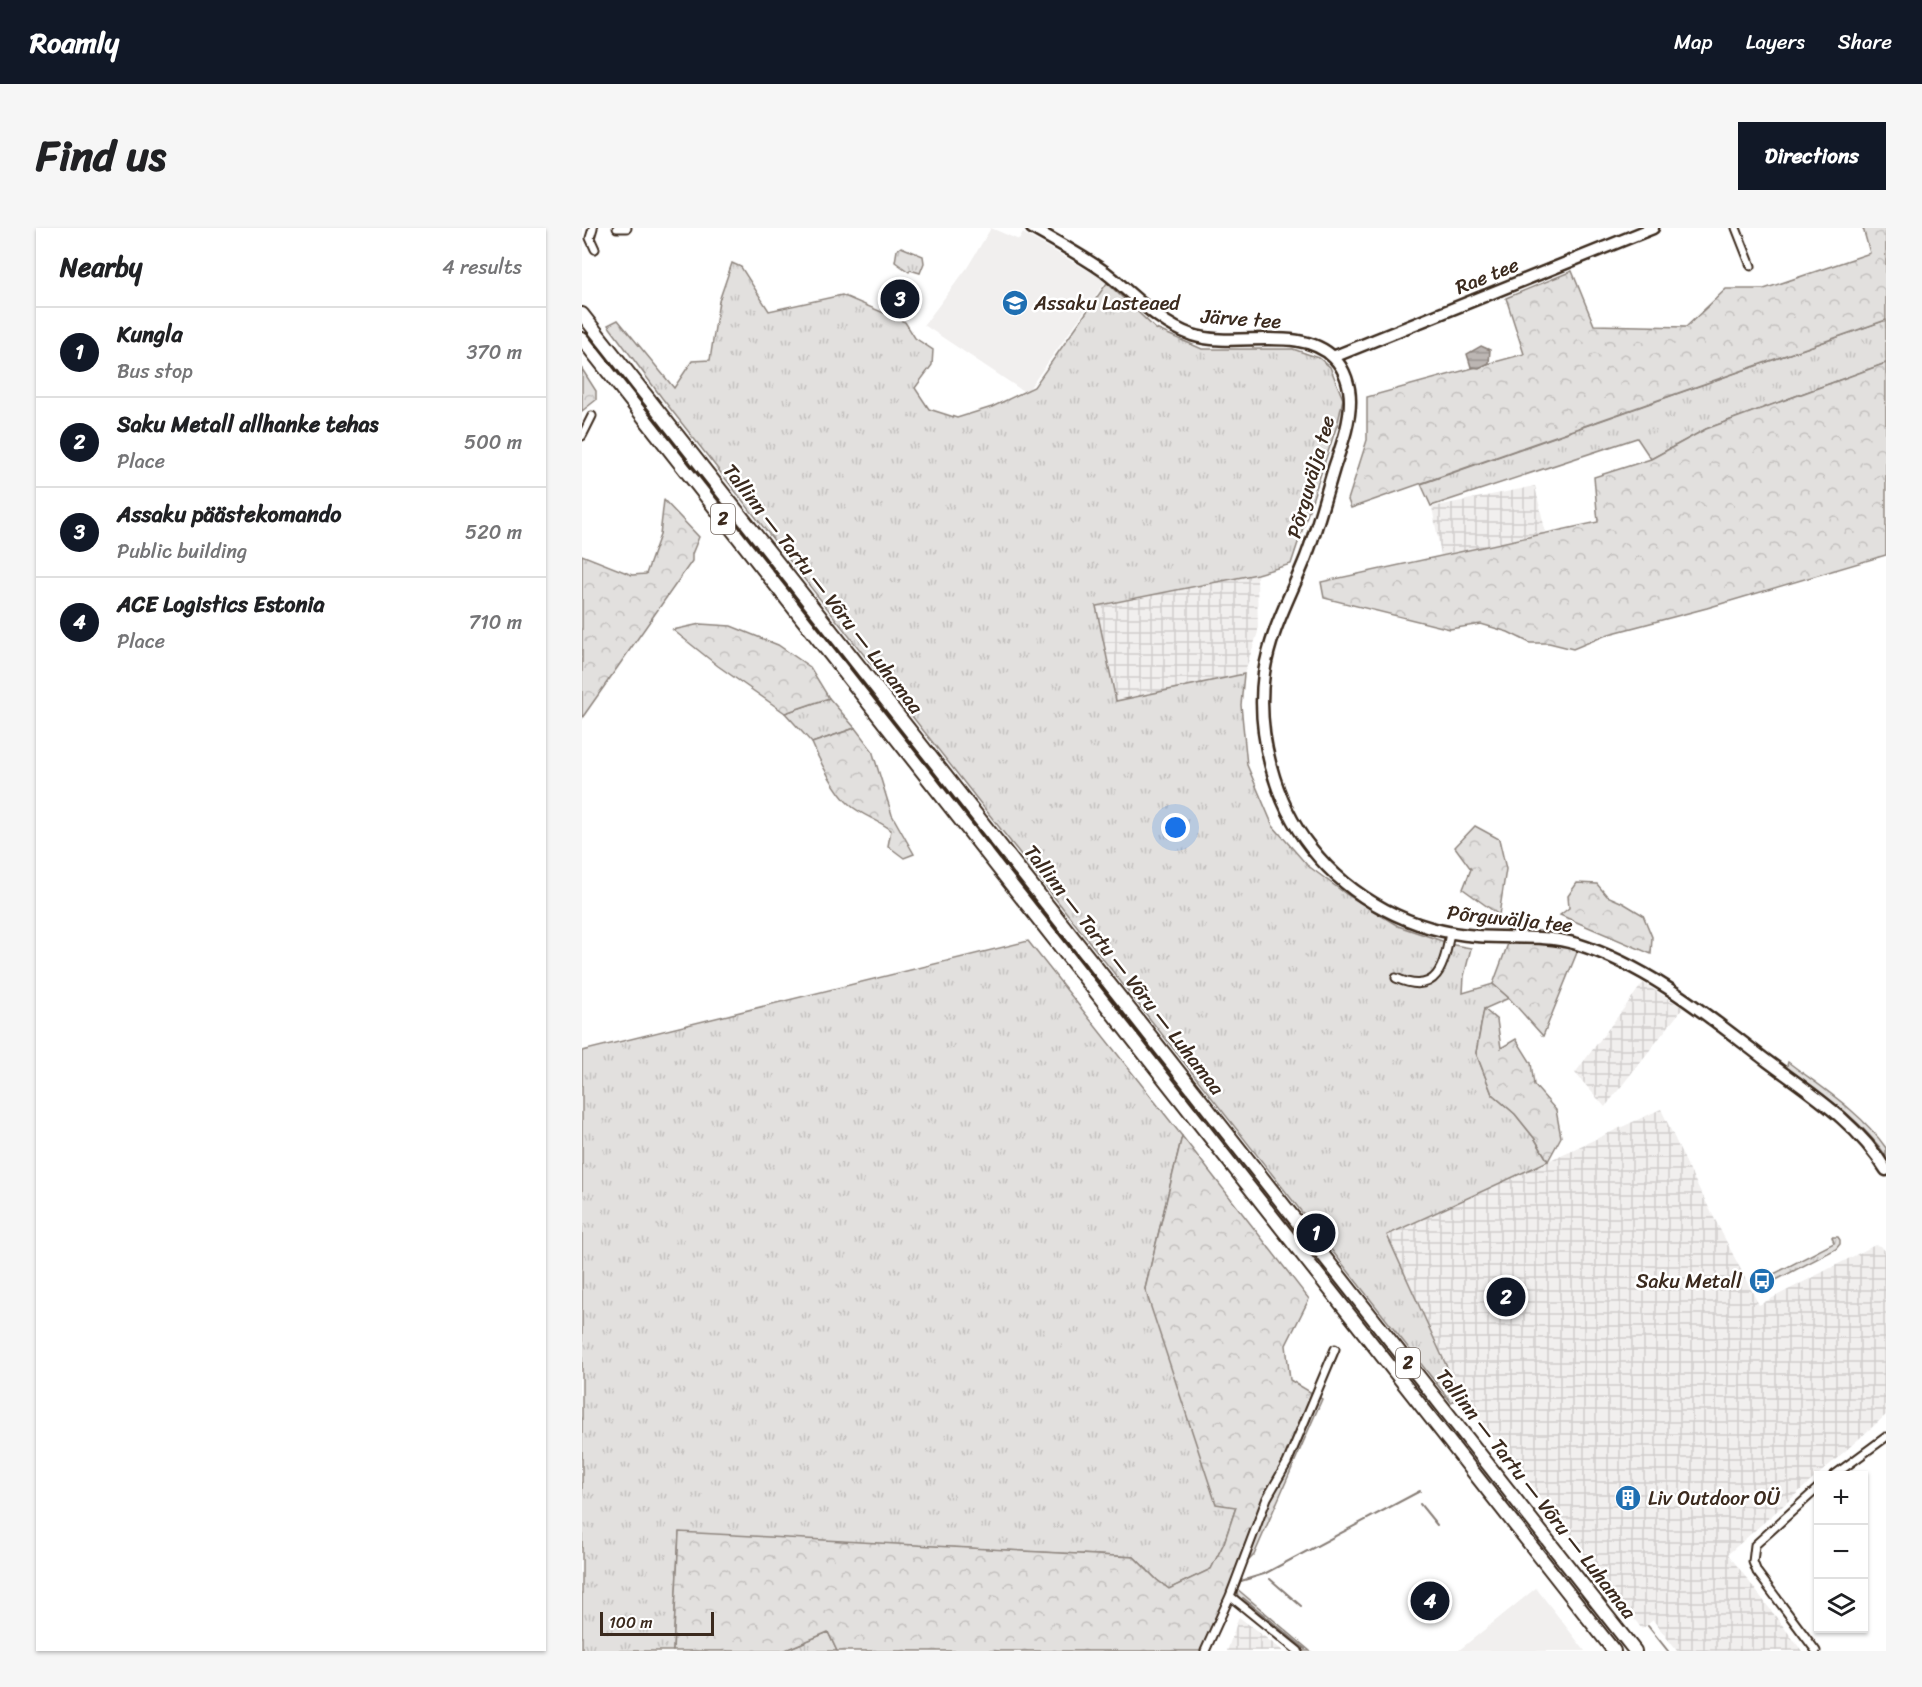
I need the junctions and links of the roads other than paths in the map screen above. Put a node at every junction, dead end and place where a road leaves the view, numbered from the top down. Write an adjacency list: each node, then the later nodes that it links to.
1 (593, 228): 7 (street)
2 (617, 228): 3 (street)
3 (627, 228)
4 (1032, 228): 11 (street, Järve tee)
5 (1653, 228): 11 (street, Rae tee)
6 (1736, 228): 8 (street)
7 (595, 249)
8 (1751, 266)
9 (582, 314): 25 (highway, Tallinn — Tartu — Võru — Luhamaa / 2)
10 (582, 339): 24 (highway, Tallinn — Tartu — Võru — Luhamaa / 2)
11 (1333, 357): 14 (street, Põrguvälja tee)
12 (592, 416): 13 (street)
13 (582, 436)
14 (1449, 933): 15 (street); 16 (street, Põrguvälja tee)
15 (1396, 978)
16 (1886, 1170)
17 (1335, 1349): 21 (street)
18 (1886, 1437): 19 (street)
19 (1840, 1471)
20 (1814, 1492): 26 (street)
21 (1230, 1596): 22 (street); 23 (street)
22 (1205, 1651)
23 (1298, 1651)
24 (1614, 1651)
25 (1635, 1651)
26 (1816, 1651)

